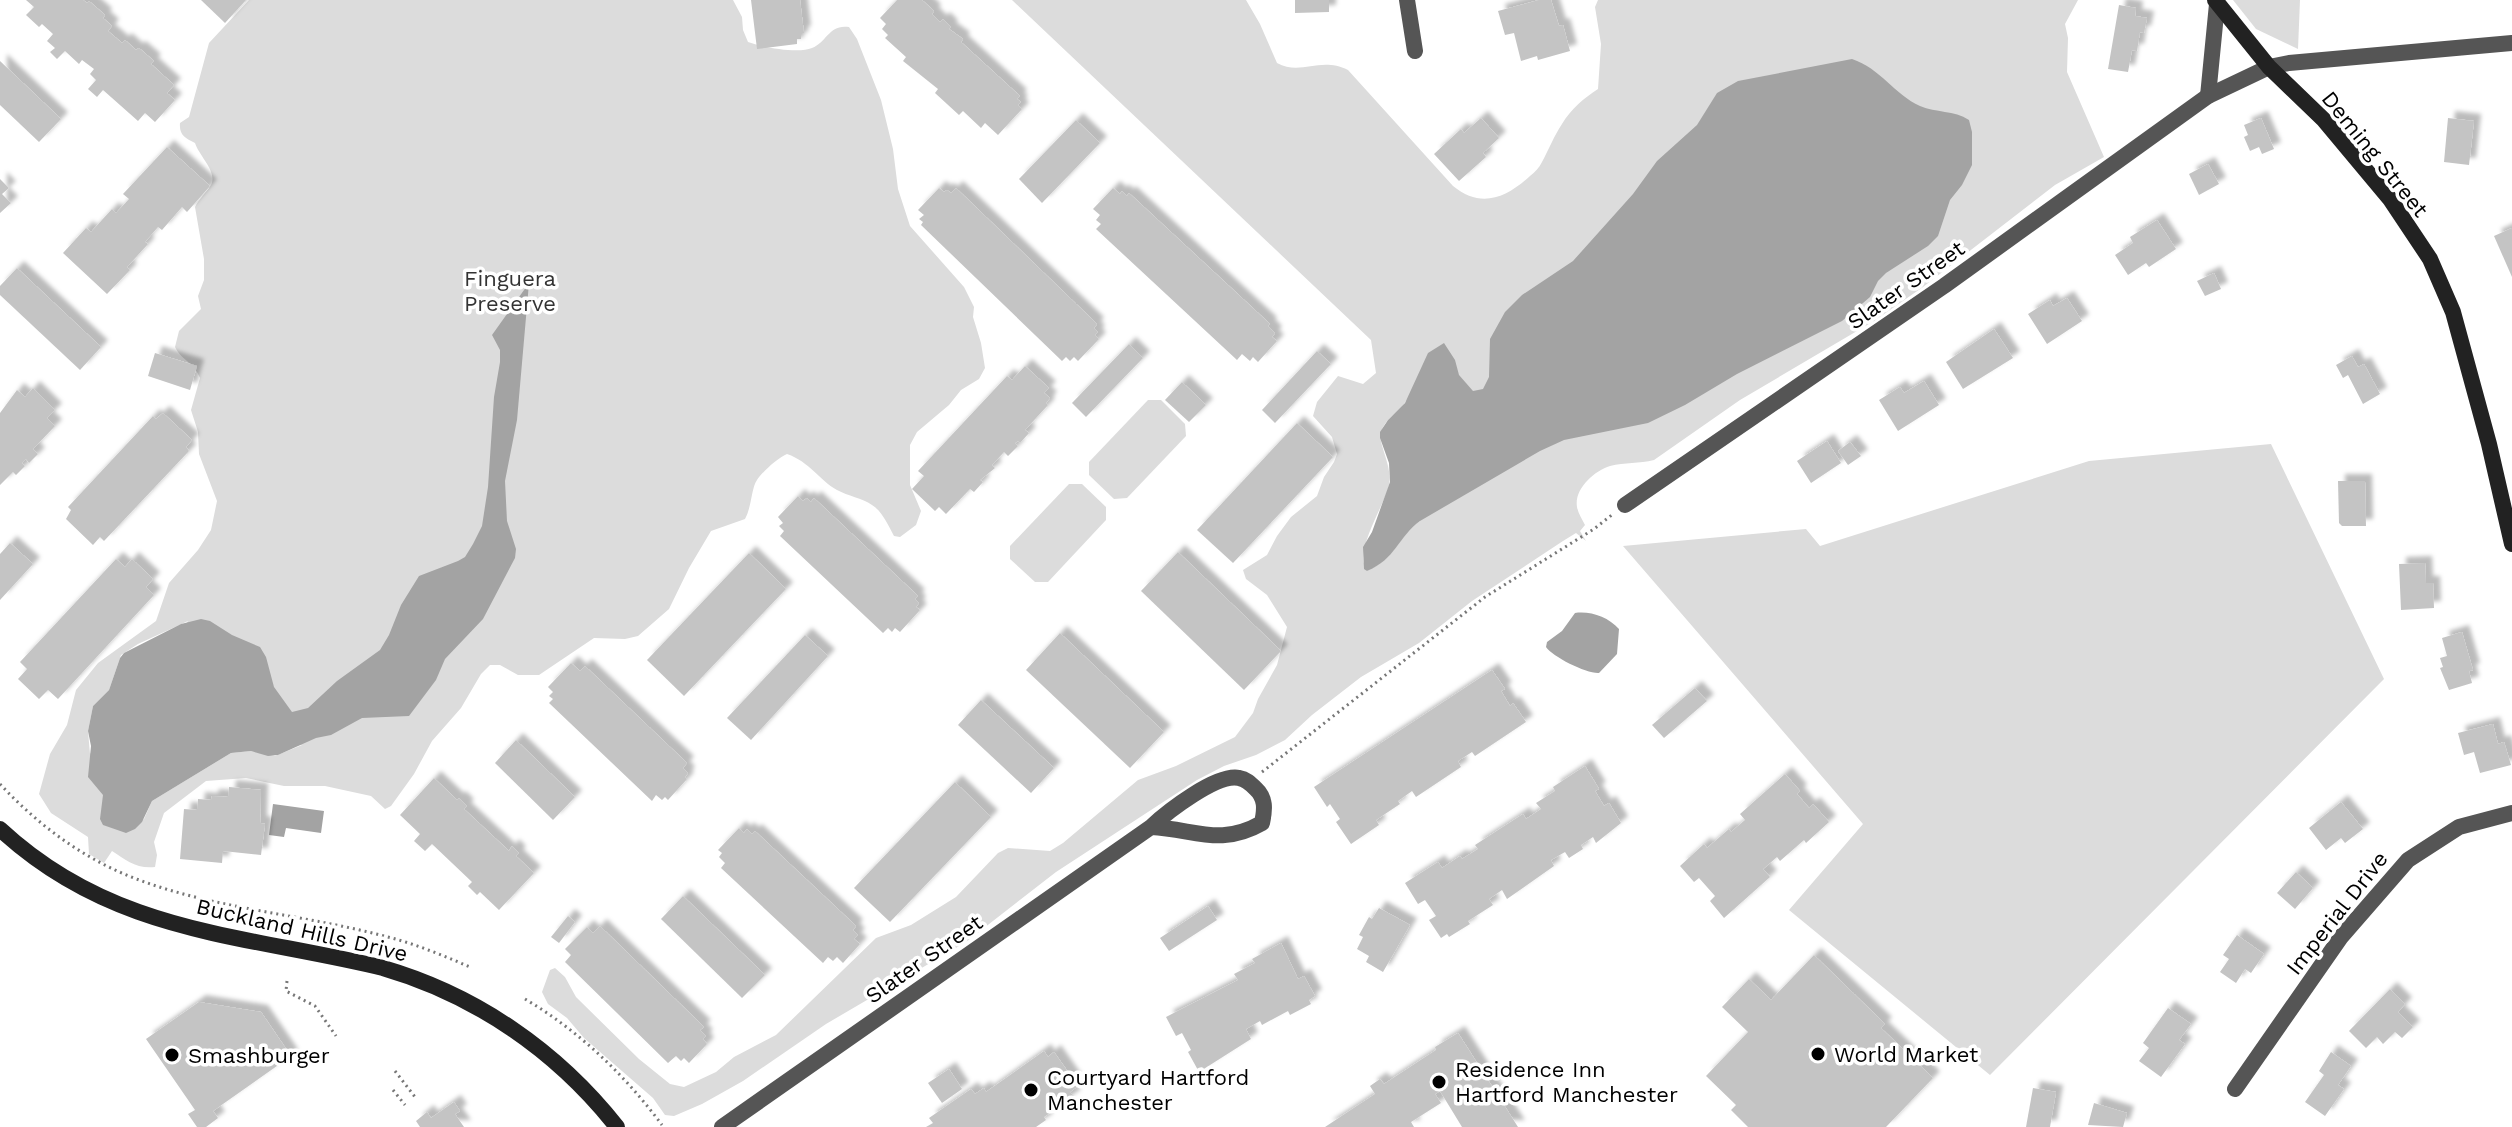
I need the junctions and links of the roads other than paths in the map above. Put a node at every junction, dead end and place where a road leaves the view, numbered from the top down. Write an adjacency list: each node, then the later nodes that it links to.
1 (1407, 0): 4 (street)
2 (2216, 2): 5 (street, Deming Street); 6 (street)
3 (2512, 43): 5 (street, Slater Street)
4 (1415, 51)
5 (2269, 67): 6 (street, Slater Street); 8 (street, Deming Street)
6 (2208, 96): 7 (street, Slater Street)
7 (1625, 505)
8 (2512, 544)
9 (2512, 813): 12 (street, Imperial Drive)
10 (1151, 827): 10 (street, Slater Street); 14 (street, Slater Street)
11 (0, 829): 13 (street, Buckland Hills Drive)
12 (2235, 1089)
13 (617, 1127)
14 (722, 1127)

